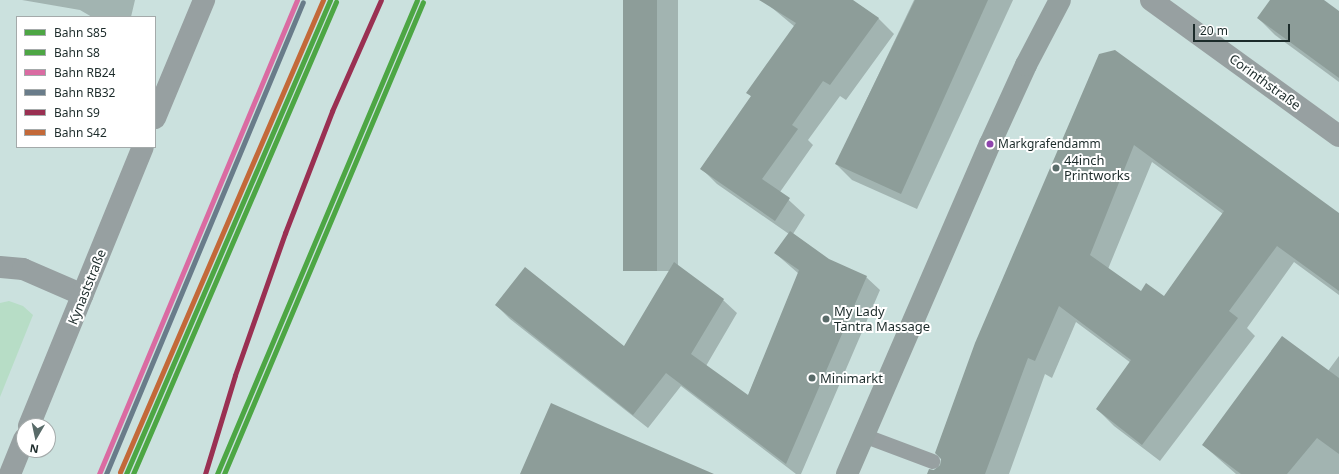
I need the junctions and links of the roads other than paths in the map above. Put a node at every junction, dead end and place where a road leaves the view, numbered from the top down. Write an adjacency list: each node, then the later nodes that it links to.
1 (204, 0): 4 (street)
2 (1060, 0): 10 (main road)
3 (1151, 0): 5 (street, Corinthstraße)
4 (156, 116)
5 (1339, 136)
6 (143, 148): 8 (street, Kynaststraße)
7 (0, 267): 8 (street)
8 (83, 295): 9 (street, Kynaststraße)
9 (32, 418)
10 (863, 435): 12 (lane); 14 (main road)
11 (16, 458): 13 (street)
12 (932, 461)
13 (10, 474)
14 (847, 474)

